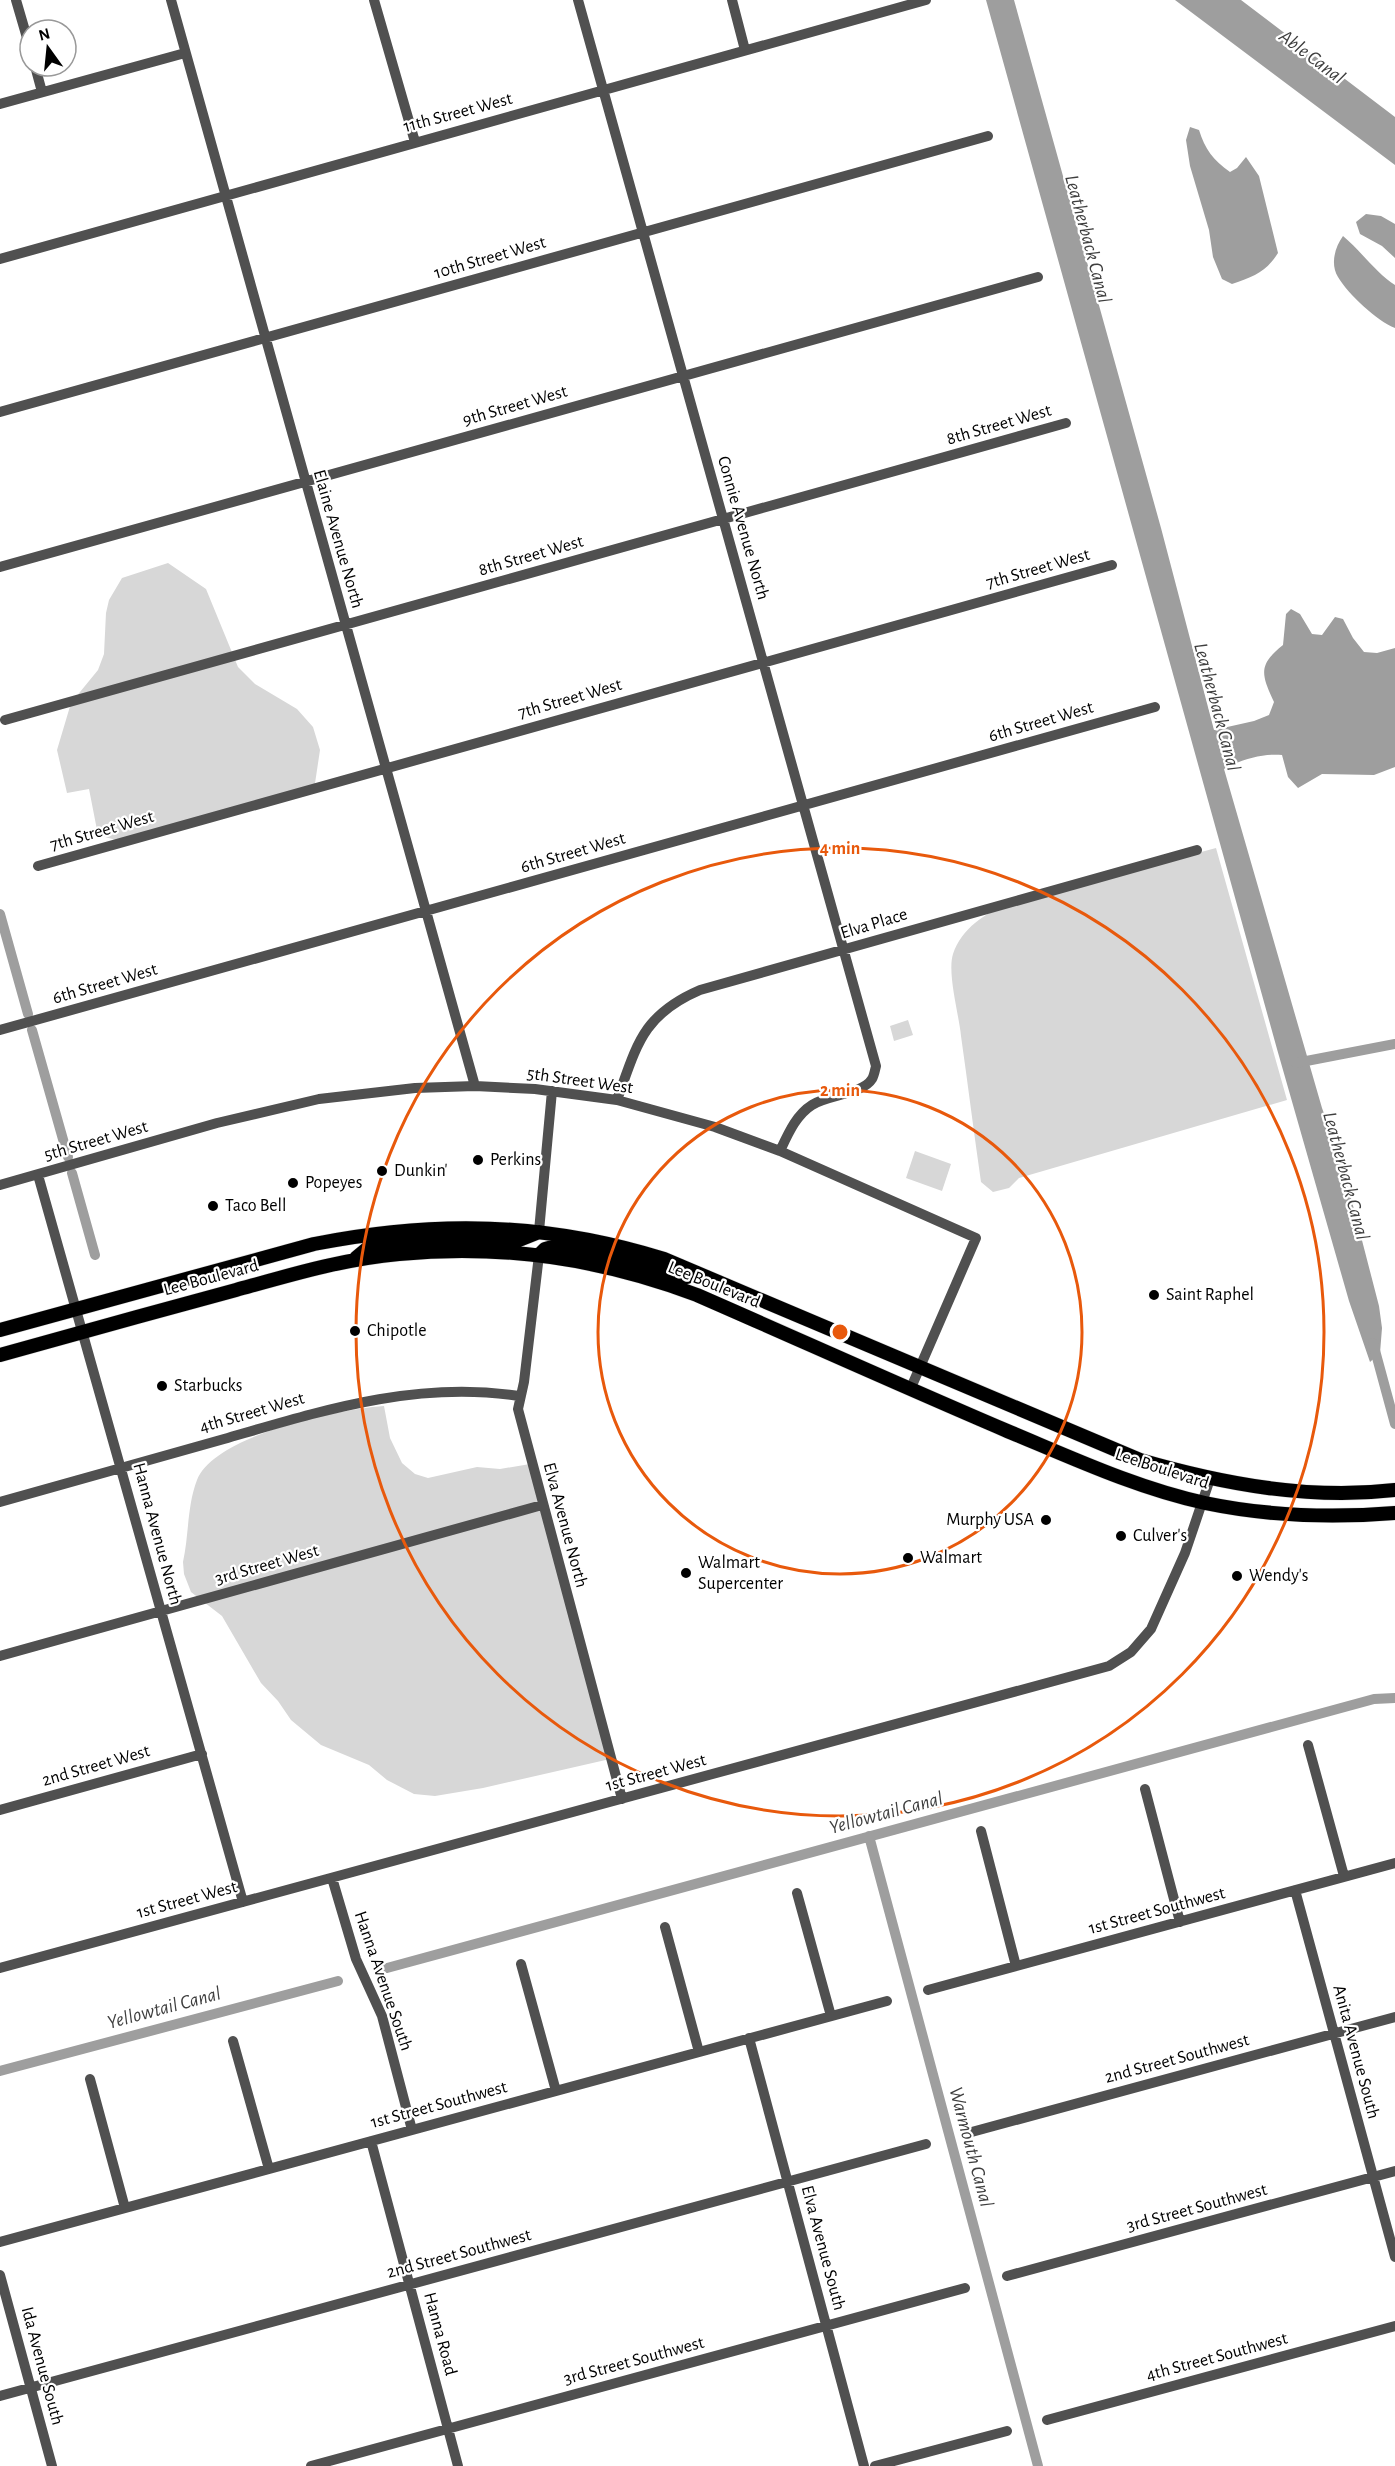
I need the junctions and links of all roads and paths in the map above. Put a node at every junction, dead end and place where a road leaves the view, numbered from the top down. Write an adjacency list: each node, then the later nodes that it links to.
1 (16, 0): 8 (street)
2 (171, 0): 10 (street, Elaine Avenue North)
3 (374, 0): 16 (street)
4 (578, 0): 12 (street, Connie Avenue North)
5 (732, 0): 9 (street)
6 (926, 0): 7 (street, 11th Street West)
7 (890, 4): 9 (street, 11th Street West)
8 (21, 18)
9 (745, 50): 12 (street, 11th Street West)
10 (184, 53): 13 (street); 17 (street, Elaine Avenue North)
11 (38, 78): 13 (street)
12 (603, 91): 16 (street, 11th Street West); 18 (street, Connie Avenue North)
13 (42, 92): 14 (street)
14 (0, 104)
15 (988, 136): 18 (street, 10th Street West)
16 (414, 142): 17 (street, 11th Street West)
17 (226, 195): 19 (street, 11th Street West); 21 (street, Elaine Avenue North)
18 (643, 234): 21 (street, 10th Street West); 22 (street, Connie Avenue North)
19 (0, 259)
20 (1038, 277): 22 (street, 9th Street West)
21 (265, 339): 23 (street, 10th Street West); 25 (street, Elaine Avenue North)
22 (683, 376): 25 (street, 9th Street West); 26 (street, Connie Avenue North)
23 (0, 412)
24 (1066, 423): 26 (street, 8th Street West)
25 (305, 482): 28 (street, 9th Street West); 29 (street, Elaine Avenue North)
26 (723, 520): 29 (street, 8th Street West); 30 (street, Connie Avenue North)
27 (1112, 565): 30 (street, 7th Street West)
28 (0, 567)
29 (345, 625): 32 (street, 8th Street West); 33 (street, Elaine Avenue North)
30 (763, 663): 33 (street, 7th Street West); 34 (street, Connie Avenue North)
31 (1155, 707): 34 (street, 6th Street West)
32 (5, 720)
33 (385, 768): 36 (street, 7th Street West); 37 (street, Elaine Avenue North)
34 (803, 806): 37 (street, 6th Street West); 38 (street, Connie Avenue North)
35 (1197, 850): 38 (street, Elva Place)
36 (38, 866)
37 (425, 911): 39 (street, 6th Street West); 40 (street, Elaine Avenue North)
38 (844, 950): 42 (street, Elva Place); 43 (street, Connie Avenue North)
39 (0, 1030)
40 (475, 1086): 41 (street, 5th Street West); 44 (street, 5th Street West)
41 (552, 1091): 42 (street, 5th Street West); 46 (street)
42 (617, 1101): 43 (street, 5th Street West)
43 (780, 1151): 54 (street, 5th Street West)
44 (38, 1175): 45 (street, 5th Street West); 50 (street, Hanna Avenue North)
45 (0, 1185)
46 (539, 1231): 48 (main road); 49 (main road, Lee Boulevard); 50 (main road, Lee Boulevard)
47 (539, 1255): 48 (main road, Lee Boulevard); 49 (main road); 55 (main road, Lee Boulevard); 56 (street, Elva Avenue North)
48 (354, 1260): 52 (main road, Lee Boulevard)
49 (724, 1284): 54 (main road, Lee Boulevard)
50 (77, 1309): 51 (main road, Lee Boulevard); 52 (street, Hanna Avenue North)
51 (0, 1330)
52 (84, 1332): 53 (main road, Lee Boulevard); 57 (street, Hanna Avenue North)
53 (0, 1355)
54 (920, 1368): 55 (street, 5th Street West); 58 (main road, Lee Boulevard)
55 (910, 1390): 61 (main road, Lee Boulevard)
56 (519, 1396): 57 (street, 4th Street West); 62 (street, Elva Avenue North)
57 (122, 1467): 60 (street, 4th Street West); 64 (street, Hanna Avenue North)
58 (1210, 1479): 59 (main road, Lee Boulevard); 61 (street, 1st Street West)
59 (1395, 1490)
60 (0, 1502)
61 (1203, 1502): 63 (main road, Lee Boulevard); 69 (street, 1st Street West)
62 (542, 1504): 64 (street, 3rd Street West); 69 (street, Elva Avenue North)
63 (1395, 1514)
64 (162, 1611): 65 (street, 3rd Street West); 67 (street, Hanna Avenue North)
65 (0, 1656)
66 (1308, 1745): 73 (street)
67 (202, 1754): 70 (street, 2nd Street West); 77 (street, Hanna Avenue North)
68 (1145, 1789): 78 (street)
69 (622, 1799): 74 (street, 1st Street West)
70 (0, 1810)
71 (981, 1831): 81 (street)
72 (1395, 1863): 73 (street, 1st Street Southwest)
73 (1344, 1876): 75 (street, 1st Street Southwest)
74 (332, 1878): 77 (street, 1st Street West); 93 (street, Hanna Avenue South)
75 (1295, 1890): 78 (street, 1st Street Southwest); 87 (street, Anita Avenue South)
76 (797, 1893): 85 (street)
77 (243, 1902): 82 (street, 1st Street West)
78 (1180, 1922): 81 (street, 1st Street Southwest)
79 (665, 1927): 90 (street)
80 (521, 1964): 92 (street)
81 (1016, 1966): 83 (street, 1st Street Southwest)
82 (0, 1968)
83 (928, 1990)
84 (887, 2001): 85 (street, 1st Street Southwest)
85 (831, 2016): 88 (street, 1st Street Southwest)
86 (1395, 2017): 87 (street, 2nd Street Southwest)
87 (1334, 2033): 94 (street, 2nd Street Southwest); 99 (street, Anita Avenue South)
88 (749, 2038): 90 (street, 1st Street Southwest); 100 (street, Elva Avenue South)
89 (233, 2041): 97 (street)
90 (699, 2052): 92 (street, 1st Street Southwest)
91 (90, 2079): 101 (street)
92 (556, 2091): 93 (street, 1st Street Southwest)
93 (412, 2130): 95 (street, 1st Street Southwest)
94 (968, 2133)
95 (370, 2141): 97 (street, 1st Street Southwest); 106 (street, Hanna Road)
96 (926, 2144): 100 (street, 2nd Street Southwest)
97 (268, 2169): 101 (street, 1st Street Southwest)
98 (1395, 2171): 99 (street, 3rd Street Southwest)
99 (1373, 2177): 103 (street, Anita Avenue South); 105 (street, 3rd Street Southwest)
100 (788, 2182): 106 (street, 2nd Street Southwest); 108 (street, Elva Avenue South)
101 (125, 2208): 102 (street, 1st Street Southwest)
102 (0, 2242)
103 (1395, 2257)
104 (0, 2275): 110 (street, Ida Avenue South)
105 (1007, 2276)
106 (409, 2285): 110 (street, 2nd Street Southwest); 113 (street, Hanna Road)
107 (965, 2288): 108 (street, 3rd Street Southwest)
108 (826, 2325): 113 (street, 3rd Street Southwest); 118 (street, Elva Avenue South)
109 (1395, 2326): 112 (street, 4th Street Southwest)
110 (31, 2388): 111 (street, 2nd Street Southwest); 115 (street, Ida Avenue South)
111 (0, 2396)
112 (1047, 2420)
113 (448, 2429): 116 (street, 3rd Street Southwest); 117 (street, Hanna Road)
114 (1006, 2431): 119 (street)
115 (52, 2466)
116 (311, 2466)
117 (458, 2466)
118 (864, 2466)
119 (875, 2466)

